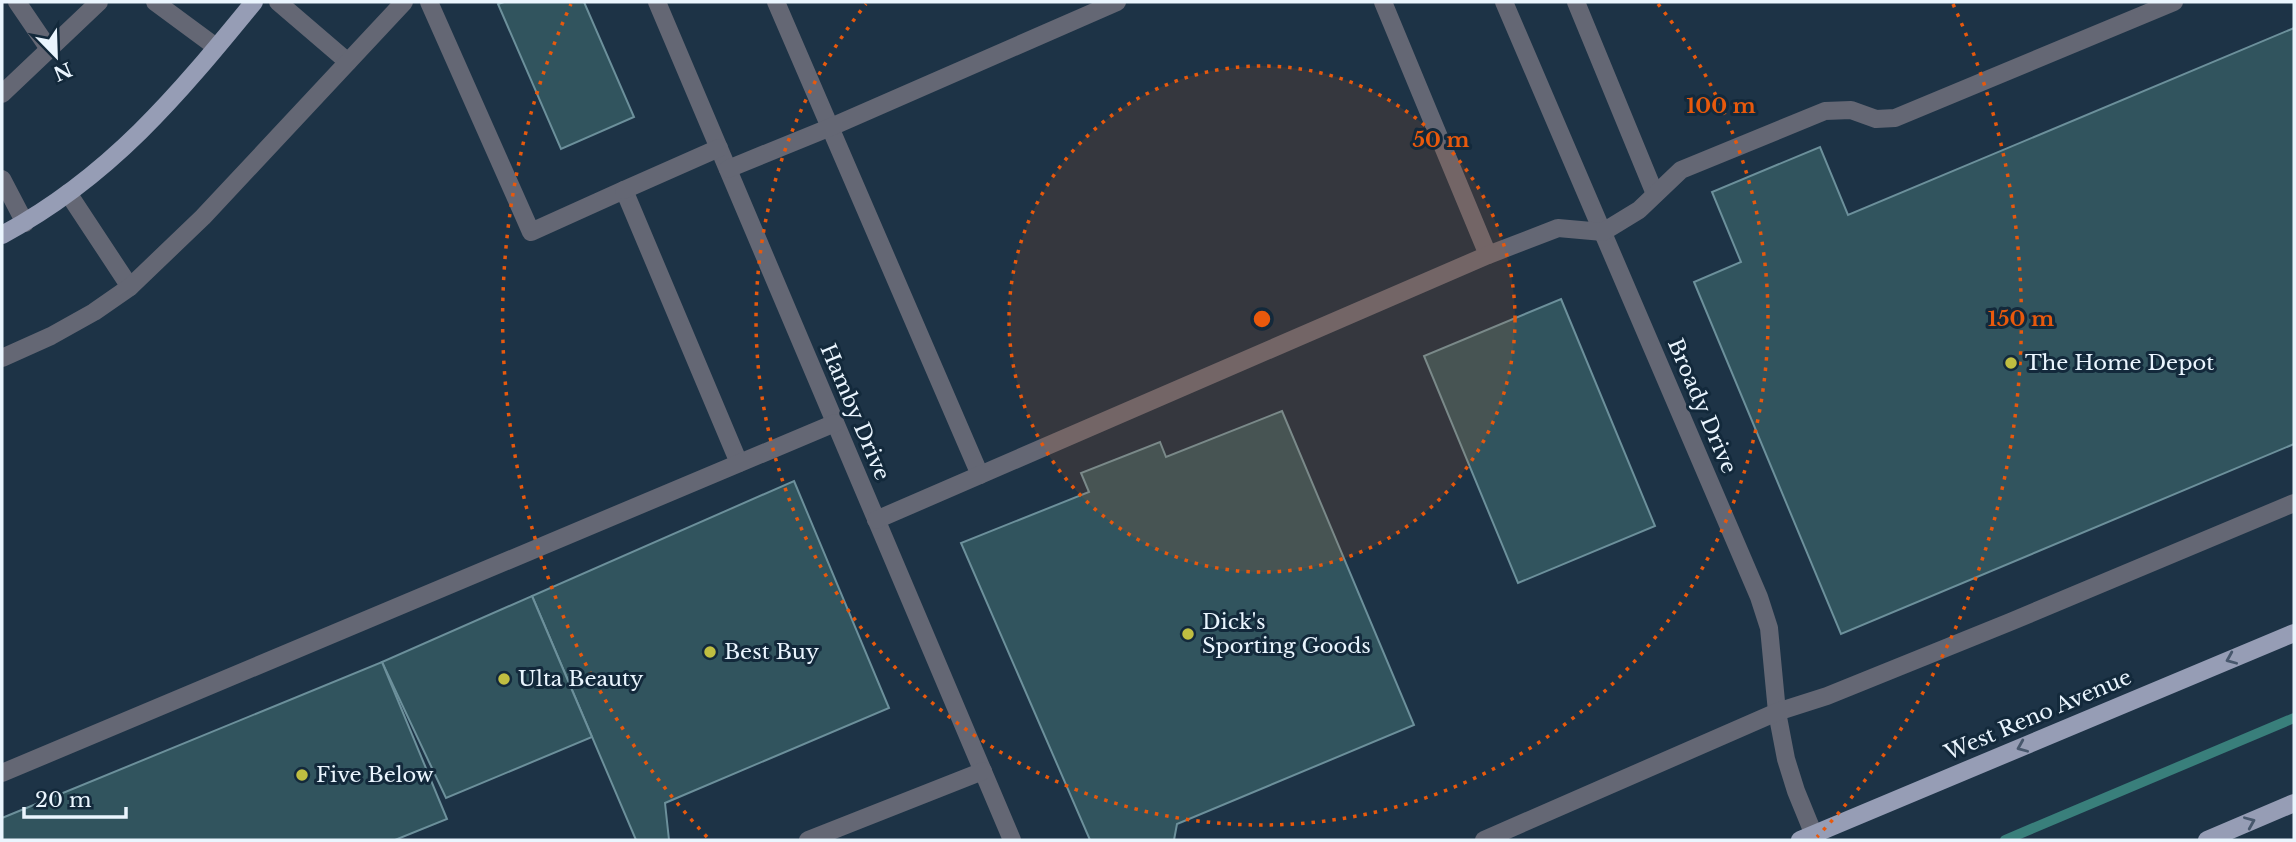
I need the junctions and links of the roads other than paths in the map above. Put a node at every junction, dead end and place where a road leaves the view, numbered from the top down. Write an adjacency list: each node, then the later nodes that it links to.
1 (17, 2): 17 (street)
2 (99, 2): 17 (street)
3 (155, 2): 16 (street)
4 (254, 2): 16 (main road)
5 (278, 2): 18 (street)
6 (404, 2): 18 (street)
7 (429, 2): 24 (street)
8 (657, 2): 21 (street, Hamby Drive)
9 (776, 2): 20 (street)
10 (1117, 2): 15 (street)
11 (1383, 2): 30 (street)
12 (1504, 2): 28 (street, Broady Drive)
13 (1576, 2): 26 (street)
14 (2174, 2): 26 (street)
15 (1081, 9): 20 (street)
16 (216, 47): 25 (main road)
17 (49, 49): 19 (street)
18 (348, 62): 31 (street)
19 (2, 94)
20 (831, 127): 22 (street); 35 (street)
21 (719, 148): 22 (street, Hamby Drive); 24 (street)
22 (727, 169): 33 (street, Hamby Drive)
23 (2, 179): 27 (street)
24 (624, 190): 34 (street)
25 (68, 193): 27 (main road); 31 (street)
26 (1655, 194): 28 (street)
27 (25, 223): 29 (main road)
28 (1603, 232): 30 (street); 39 (street, Broady Drive)
29 (2, 235)
30 (1489, 255): 35 (street)
31 (130, 287): 32 (street)
32 (2, 358)
33 (835, 423): 34 (street); 37 (street, Hamby Drive)
34 (739, 463): 41 (street)
35 (980, 475): 37 (street)
36 (2294, 503): 39 (street)
37 (876, 520): 40 (street, Hamby Drive)
38 (2294, 633): 43 (main road, West Reno Avenue, one-way to 43)
39 (1777, 712): 43 (street, Broady Drive); 46 (street)
40 (983, 771): 44 (street); 45 (street, Hamby Drive)
41 (2, 773)
42 (2294, 803): 47 (main road, one-way to 42)
43 (1810, 838)
44 (808, 840)
45 (1012, 840)
46 (1484, 840)
47 (2207, 840)

